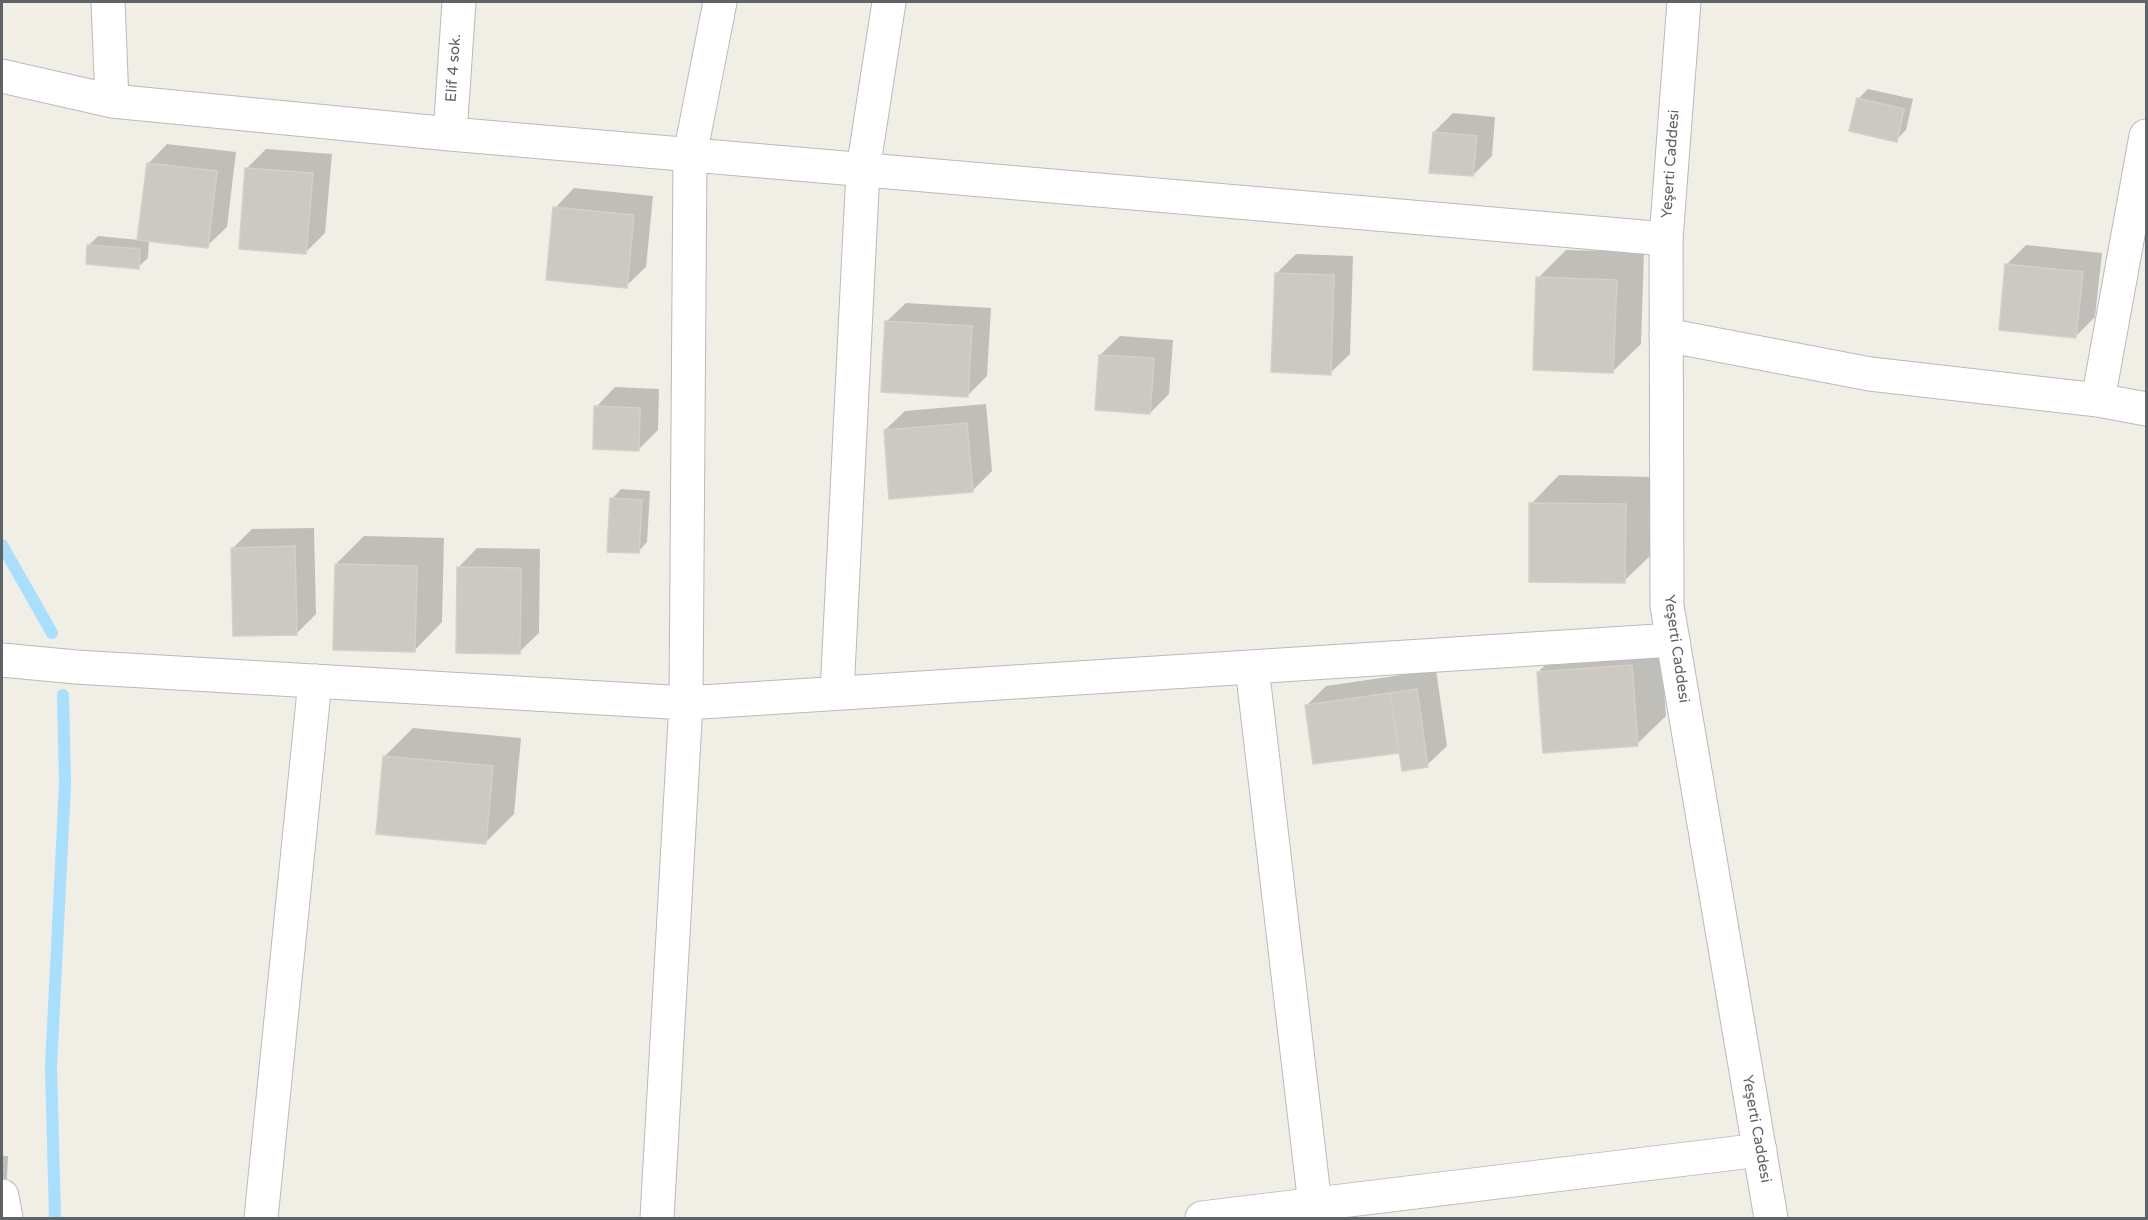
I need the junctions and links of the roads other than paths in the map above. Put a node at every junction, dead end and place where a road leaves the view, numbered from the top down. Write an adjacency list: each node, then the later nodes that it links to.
1 (108, 2): 7 (street)
2 (459, 2): 8 (street, Elif 4 sok.)
3 (720, 2): 10 (street)
4 (889, 2): 11 (street)
5 (1684, 2): 12 (street, Yeşerti Caddesi)
6 (2, 76): 7 (street)
7 (112, 101): 8 (street)
8 (450, 134): 10 (street)
9 (2146, 136): 14 (street)
10 (690, 155): 11 (street); 21 (street)
11 (863, 170): 12 (street); 20 (street)
12 (1666, 239): 13 (street, Yeşerti Caddesi)
13 (1666, 335): 14 (street); 16 (street, Yeşerti Caddesi)
14 (2098, 400): 15 (street)
15 (2146, 410)
16 (1673, 640): 18 (street); 22 (street, Yeşerti Caddesi)
17 (2, 660): 19 (street)
18 (1252, 667): 20 (street); 24 (street)
19 (315, 681): 21 (street); 26 (street)
20 (837, 693): 21 (street)
21 (686, 703): 27 (street)
22 (1760, 1150): 24 (street); 29 (street, Yeşerti Caddesi)
23 (2, 1196): 25 (street)
24 (1315, 1205): 28 (street)
25 (6, 1218)
26 (261, 1218)
27 (657, 1218)
28 (1202, 1218)
29 (1771, 1218)

